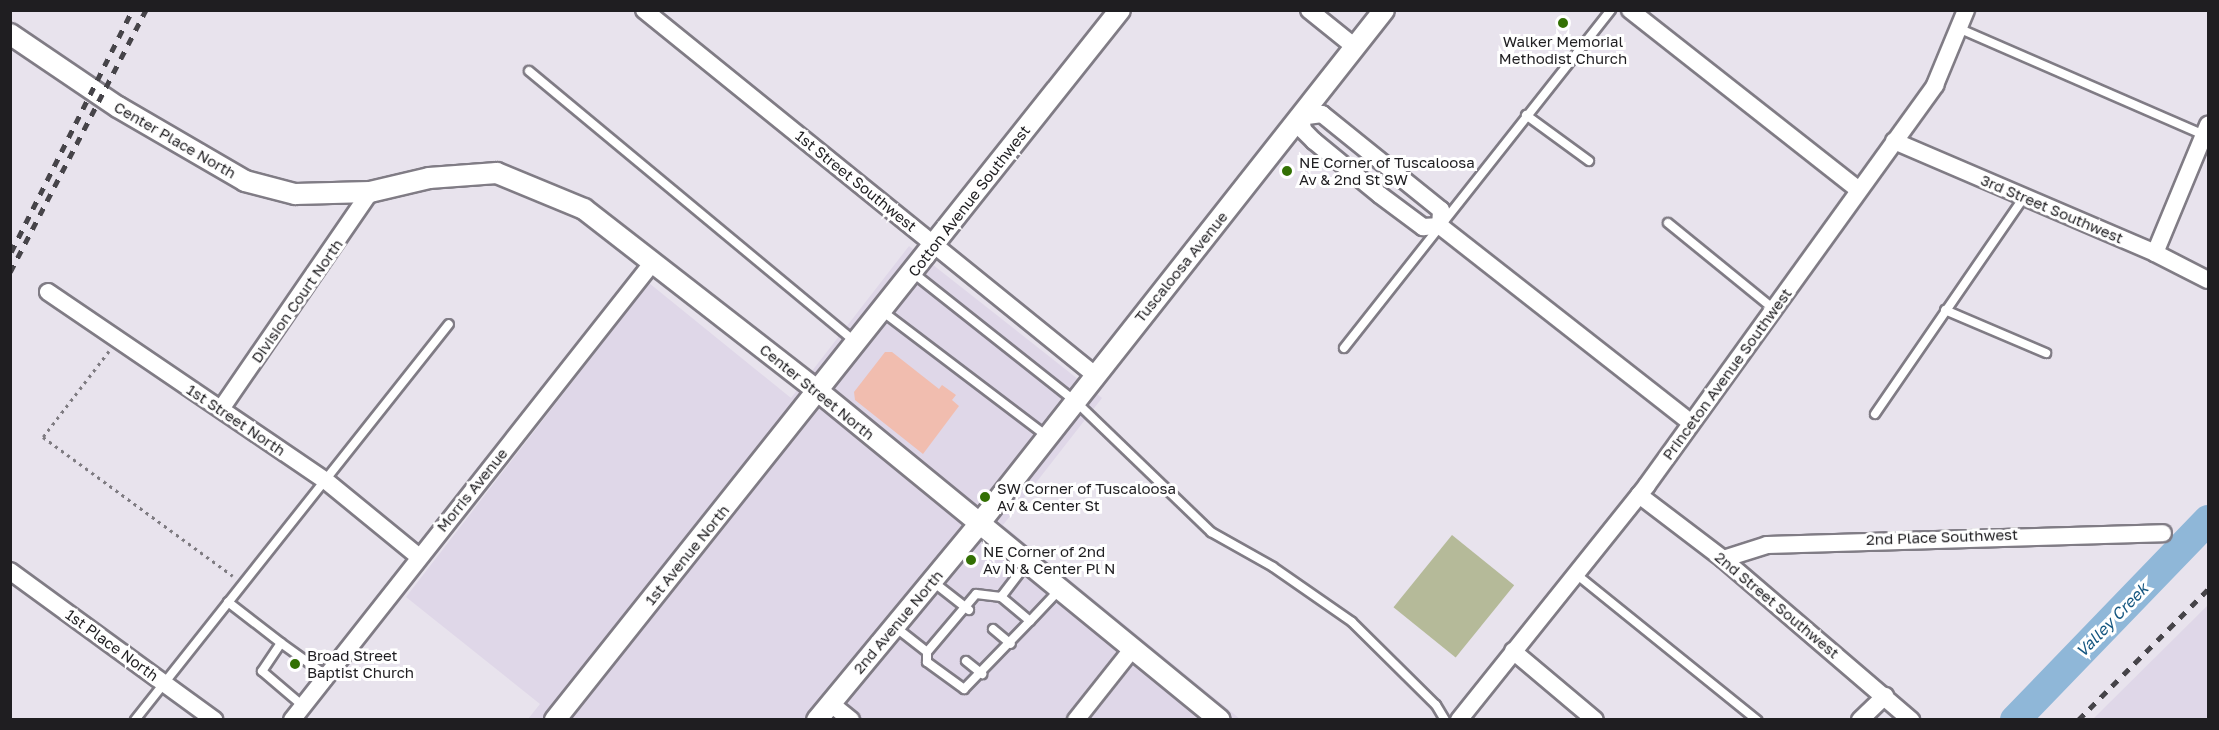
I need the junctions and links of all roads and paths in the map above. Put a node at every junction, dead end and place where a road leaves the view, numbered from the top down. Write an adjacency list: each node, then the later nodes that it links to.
1 (644, 10): 22 (street, 1st Street Southwest)
2 (1120, 10): 22 (street, Cotton Avenue Southwest)
3 (1309, 10): 10 (street)
4 (1384, 10): 10 (street, Tuscaloosa Avenue)
5 (1611, 10): 12 (lane)
6 (1630, 10): 17 (street)
7 (1966, 10): 8 (street, Princeton Avenue Southwest)
8 (1959, 28): 14 (lane); 15 (street, Princeton Avenue Southwest)
9 (10, 34): 18 (street, Center Place North)
10 (1355, 47): 13 (street, Tuscaloosa Avenue)
11 (529, 71): 33 (lane)
12 (1526, 115): 16 (lane); 21 (lane)
13 (1301, 117): 21 (street); 21 (street); 36 (street, Tuscaloosa Avenue)
14 (2206, 130): 23 (street)
15 (1894, 141): 17 (street, Princeton Avenue Southwest); 19 (street, 3rd Street Southwest)
16 (1589, 161)
17 (1858, 190): 28 (street, Princeton Avenue Southwest)
18 (370, 192): 24 (street, Center Street North); 39 (street, Division Court North)
19 (2024, 197): 23 (street, 3rd Street Southwest); 29 (lane)
20 (1668, 223): 28 (lane)
21 (1440, 226): 34 (lane); 41 (street)
22 (934, 245): 25 (street, Cotton Avenue Southwest); 36 (street, 1st Street Southwest)
23 (2155, 252): 26 (street, 3rd Street Southwest)
24 (653, 262): 37 (street, Center Street North); 47 (street, Morris Avenue)
25 (912, 272): 30 (street, Cotton Avenue Southwest); 38 (lane)
26 (2208, 279)
27 (48, 292): 32 (street, 1st Street North)
28 (1774, 309): 41 (street, Princeton Avenue Southwest)
29 (1945, 310): 35 (lane); 40 (lane)
30 (882, 311): 33 (street, Cotton Avenue Southwest); 42 (lane)
31 (449, 324): 43 (lane)
32 (117, 340): 39 (street, 1st Street North); 53 (path)
33 (857, 342): 37 (street, Cotton Avenue Southwest)
34 (1344, 348)
35 (2046, 353)
36 (1095, 375): 38 (street, Tuscaloosa Avenue)
37 (818, 391): 45 (street, Center Street North); 76 (street, 1st Avenue North)
38 (1075, 401): 42 (street, Tuscaloosa Avenue); 81 (lane)
39 (220, 409): 43 (street, 1st Street North)
40 (1875, 414)
41 (1690, 422): 44 (street, Princeton Avenue Southwest)
42 (1048, 436): 45 (street, Tuscaloosa Avenue)
43 (325, 480): 47 (street, 1st Street North); 53 (lane)
44 (1639, 495): 48 (street, 2nd Street Southwest); 51 (street, Princeton Avenue Southwest)
45 (980, 524): 49 (street, Center Street North); 52 (street, 2nd Avenue North)
46 (2163, 533): 48 (street, 2nd Place Southwest)
47 (419, 556): 68 (street, Morris Avenue)
48 (1723, 558): 70 (street, 2nd Street Southwest)
49 (1027, 563): 54 (street, Center Street North); 55 (lane)
50 (10, 571): 69 (street, 1st Place North)
51 (1576, 574): 64 (street, Princeton Avenue Southwest); 84 (lane)
52 (932, 581): 57 (lane); 59 (street, 2nd Avenue North)
53 (243, 583): 56 (lane)
54 (1060, 589): 58 (lane); 63 (street, Center Street North)
55 (1001, 597): 57 (lane); 58 (lane)
56 (228, 602): 61 (lane); 69 (lane)
57 (967, 608): 65 (lane)
58 (1030, 621): 62 (lane)
59 (894, 626): 65 (lane); 71 (street, 2nd Avenue North)
60 (993, 629): 62 (lane)
61 (281, 643): 68 (lane); 72 (lane)
62 (1011, 644): 67 (lane)
63 (1133, 648): 79 (street); 80 (street, Center Street North)
64 (1513, 651): 82 (street, Princeton Avenue Southwest); 83 (street)
65 (927, 652): 67 (lane)
66 (966, 661): 67 (lane)
67 (982, 674)
68 (327, 676): 72 (street, Morris Avenue)
69 (164, 683): 73 (lane); 74 (street, 1st Place North)
70 (1885, 696): 85 (street); 86 (street, 2nd Street Southwest)
71 (830, 703): 77 (street, 2nd Avenue North); 78 (street)
72 (303, 706): 75 (street, Morris Avenue)
73 (135, 720)
74 (214, 720)
75 (292, 720)
76 (555, 720)
77 (817, 720)
78 (850, 720)
79 (1076, 720)
80 (1220, 720)
81 (1445, 720)
82 (1459, 720)
83 (1595, 720)
84 (1757, 720)
85 (1860, 720)
86 (1911, 720)

